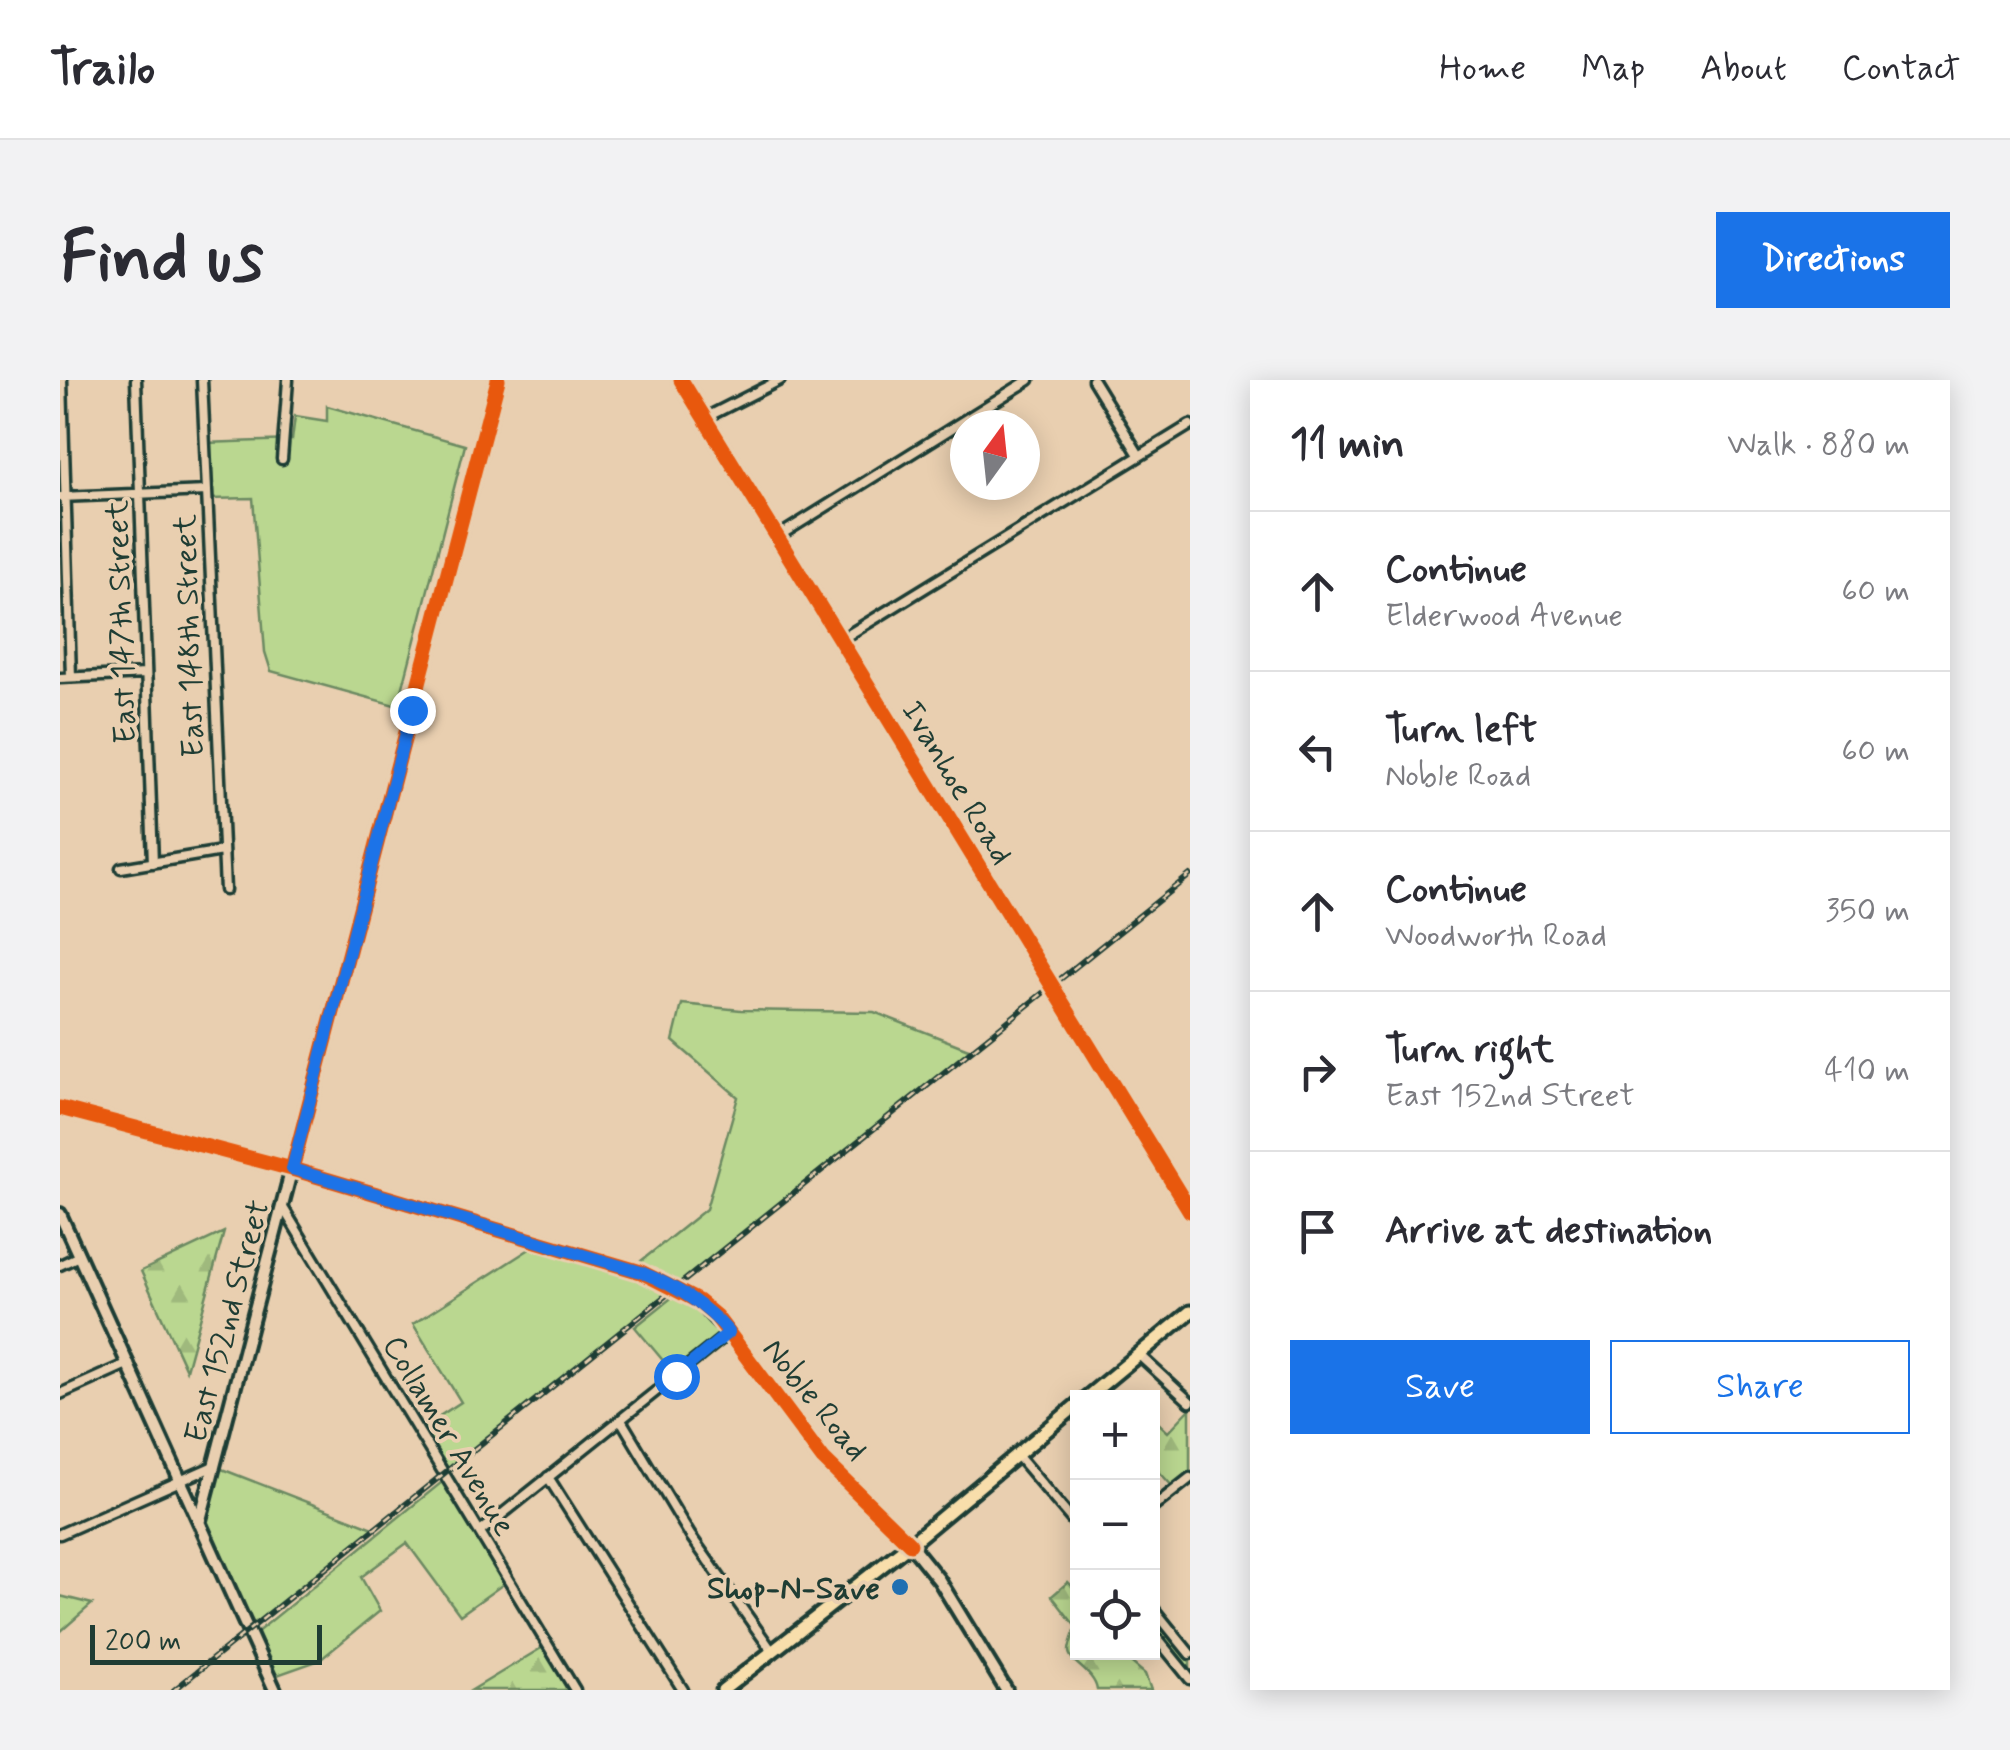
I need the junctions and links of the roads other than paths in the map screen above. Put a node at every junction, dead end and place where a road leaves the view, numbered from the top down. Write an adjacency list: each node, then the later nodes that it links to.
1 (62, 380): 16 (street)
2 (136, 380): 15 (street, East 147th Street)
3 (202, 380): 14 (street, East 148th Street)
4 (288, 380): 13 (street)
5 (498, 380): 27 (street, East 152nd Street)
6 (681, 380): 10 (street, Ivanhoe Road)
7 (780, 380): 10 (street)
8 (1028, 380): 17 (street)
9 (1092, 380): 12 (street)
10 (704, 418): 17 (street, Ivanhoe Road)
11 (1190, 425): 12 (street)
12 (1139, 455): 18 (street)
13 (282, 458)
14 (207, 491): 15 (street); 22 (street, East 148th Street)
15 (141, 494): 16 (street); 19 (street, East 147th Street)
16 (63, 497): 21 (street)
17 (777, 536): 18 (street, Ivanhoe Road)
18 (840, 640): 29 (street, Ivanhoe Road)
19 (146, 674): 21 (street); 23 (street, East 147th Street)
20 (60, 678): 21 (street)
21 (71, 678)
22 (222, 852): 23 (street); 25 (street, East 148th Street)
23 (153, 863): 24 (street)
24 (121, 868)
25 (225, 890)
26 (60, 1108): 27 (street, Noble Road)
27 (292, 1169): 28 (street, East 152nd Street); 34 (street, Noble Road)
28 (282, 1206): 43 (street, East 152nd Street); 50 (street, Collamer Avenue)
29 (1190, 1211)
30 (60, 1214): 31 (street)
31 (79, 1256): 32 (street); 36 (street)
32 (60, 1265)
33 (1190, 1312): 35 (main road)
34 (729, 1332): 41 (street); 52 (street, Noble Road)
35 (1138, 1354): 37 (main road); 39 (street)
36 (129, 1364): 38 (street); 46 (street)
37 (1095, 1390)
38 (60, 1394)
39 (1190, 1402)
40 (1070, 1410): 42 (main road)
41 (621, 1420): 44 (street); 57 (street)
42 (1016, 1454): 48 (street); 52 (main road)
43 (214, 1466): 46 (street); 49 (street, East 152nd Street)
44 (548, 1477): 50 (street); 62 (street)
45 (1190, 1478): 47 (street)
46 (180, 1480): 49 (street); 51 (street)
47 (1160, 1502)
48 (1070, 1518)
49 (200, 1520): 60 (street)
50 (480, 1532): 61 (street, Collamer Avenue)
51 (60, 1534)
52 (910, 1544): 57 (main road); 64 (street, Noble Road)
53 (1160, 1617): 54 (street)
54 (1166, 1624): 55 (street); 58 (street)
55 (1160, 1628)
56 (1160, 1642): 59 (street)
57 (772, 1651): 63 (main road)
58 (1190, 1654)
59 (1190, 1679)
60 (274, 1690)
61 (576, 1690)
62 (683, 1690)
63 (723, 1690)
64 (1006, 1690)

